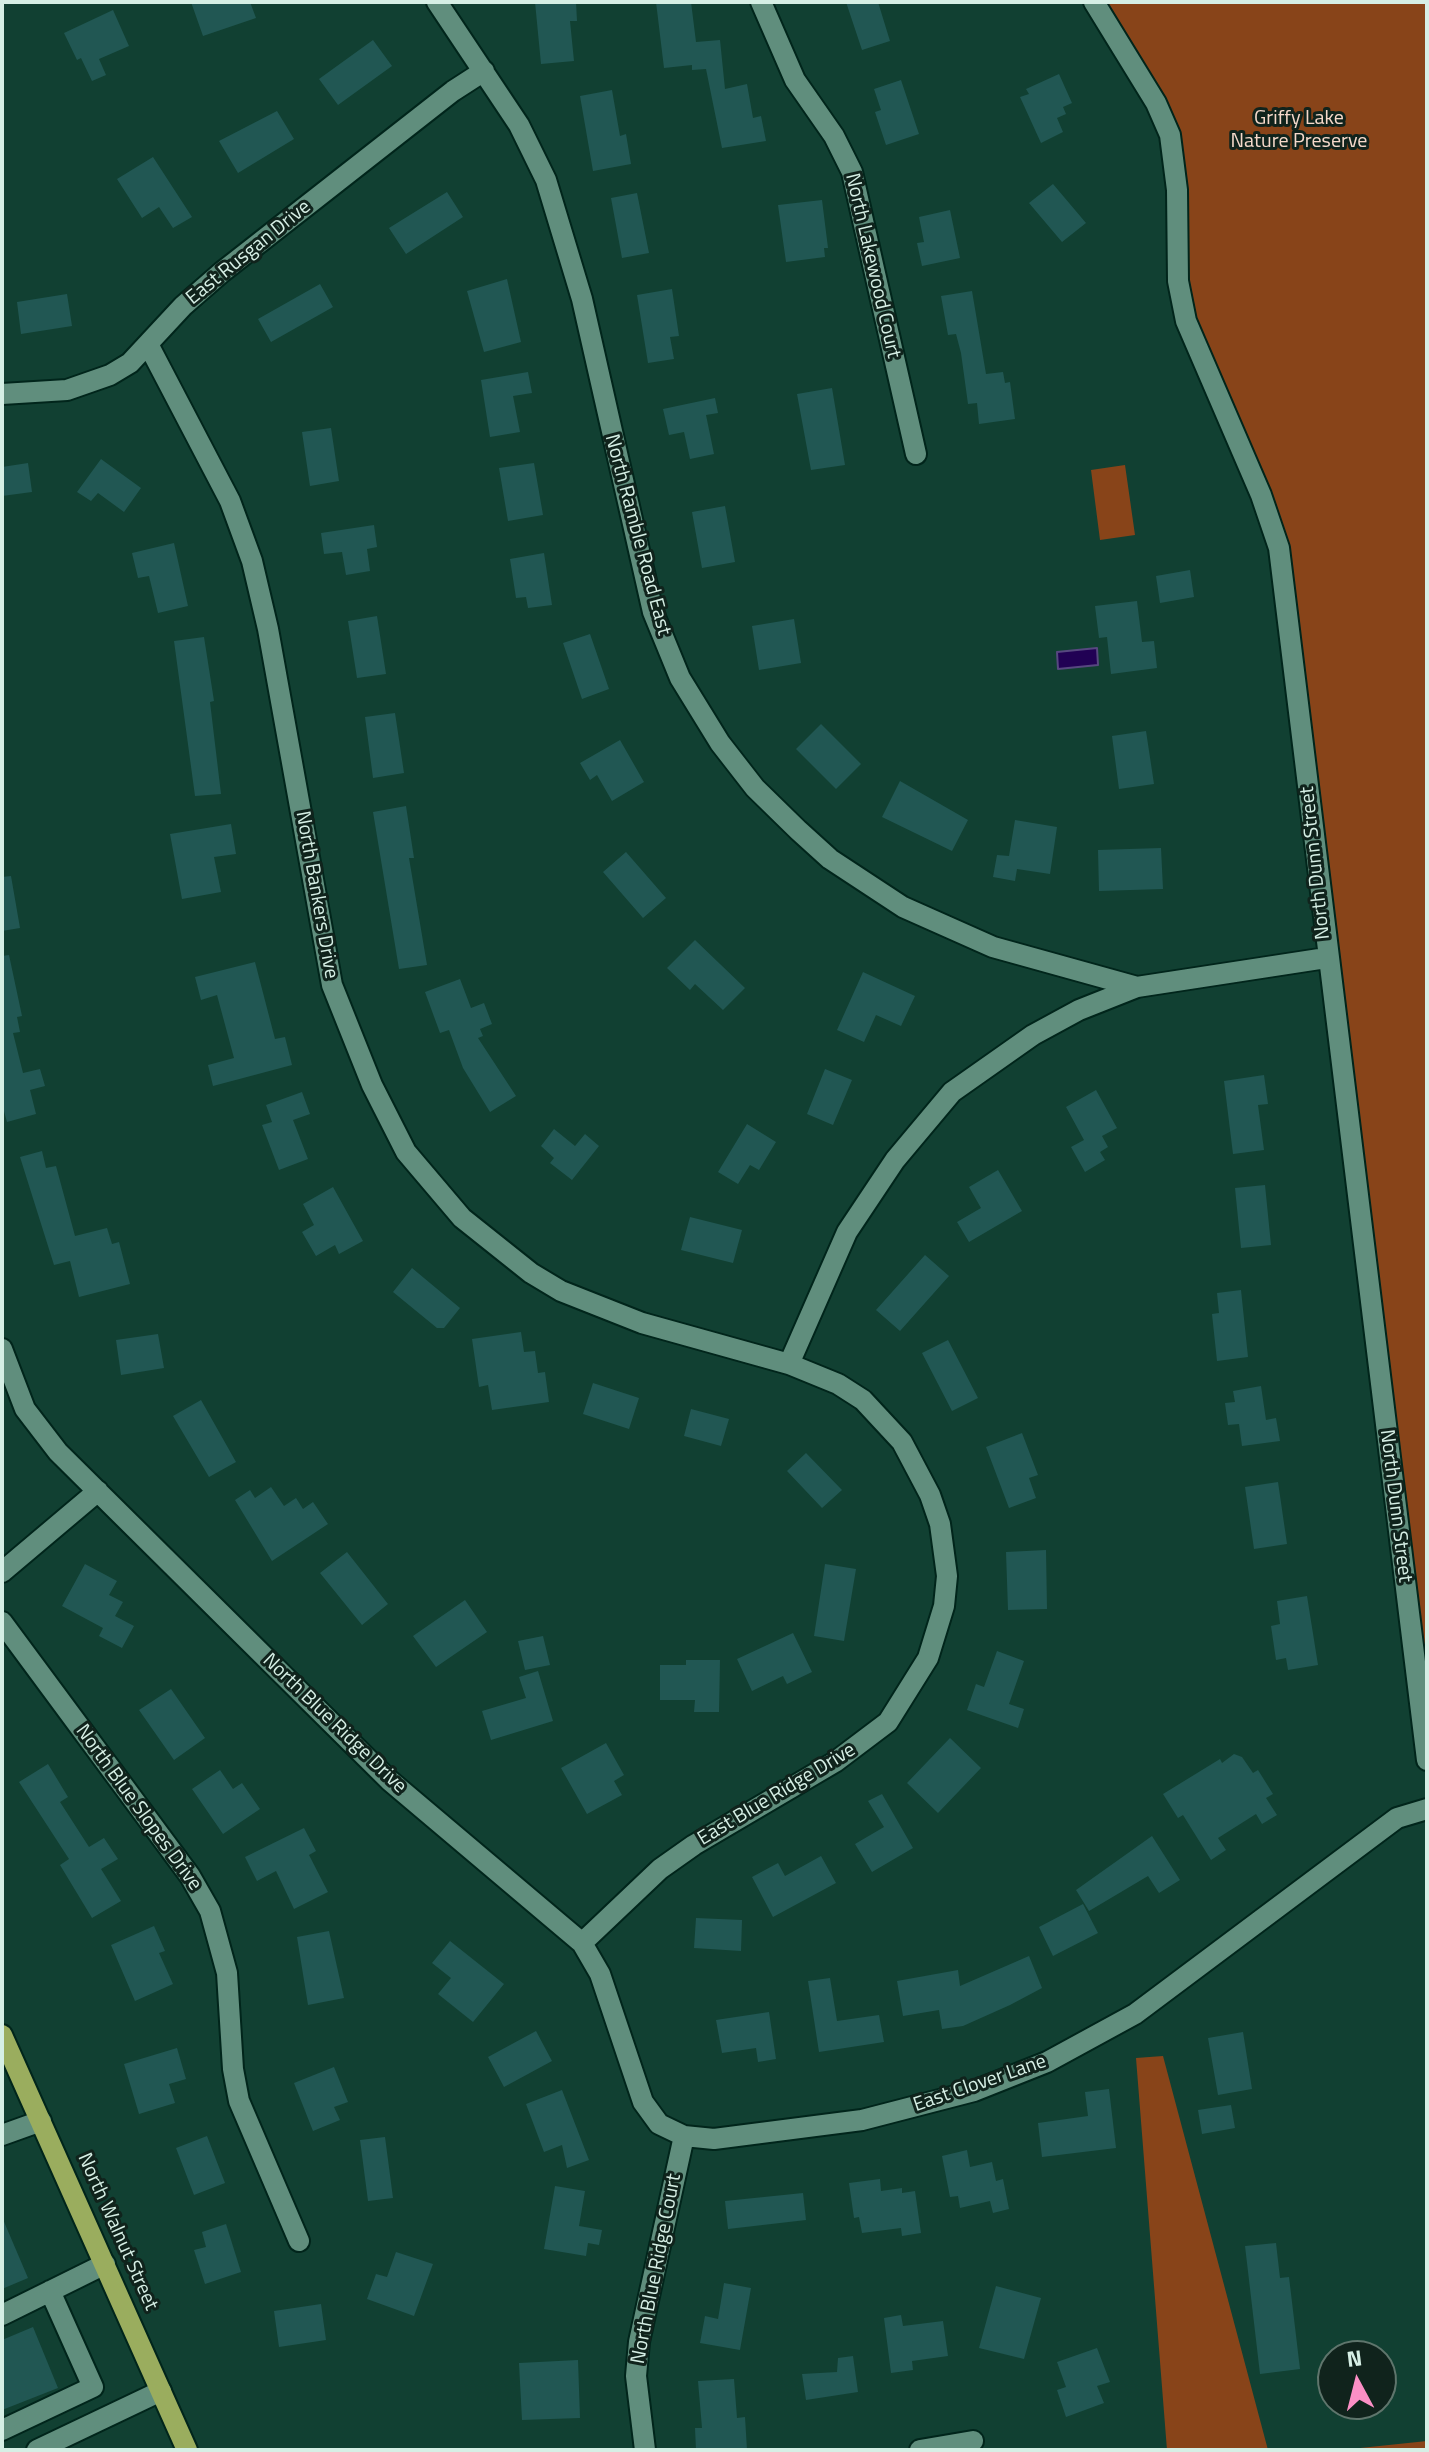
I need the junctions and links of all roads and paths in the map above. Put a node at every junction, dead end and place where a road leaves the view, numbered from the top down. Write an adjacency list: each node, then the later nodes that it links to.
1 (437, 2): 4 (street, North Ramble Road East)
2 (761, 2): 7 (street, North Lakewood Court)
3 (1094, 2): 8 (street, North Dunn Street)
4 (484, 71): 5 (street, East Rusgan Drive); 9 (street, North Ramble Road East)
5 (149, 346): 6 (street, East Rusgan Drive); 11 (street, North Bankers Drive)
6 (2, 394)
7 (916, 454)
8 (1326, 958): 9 (street); 15 (street, North Dunn Street)
9 (1137, 987): 11 (street)
10 (2, 1349): 12 (street, North Blue Ridge Drive)
11 (789, 1364): 17 (street, East Blue Ridge Drive)
12 (98, 1491): 13 (street); 17 (street, North Blue Ridge Drive)
13 (2, 1572)
14 (2, 1622): 22 (street, North Blue Slopes Drive)
15 (1427, 1760)
16 (1427, 1809): 21 (street, East Clover Lane)
17 (582, 1943): 21 (street)
18 (2, 2035): 19 (main road, North Walnut Street)
19 (41, 2121): 20 (street); 23 (main road, North Walnut Street)
20 (2, 2135)
21 (684, 2136): 31 (street, North Blue Ridge Court)
22 (299, 2241)
23 (105, 2264): 24 (street); 26 (main road, North Walnut Street)
24 (50, 2291): 25 (street); 27 (street)
25 (2, 2315)
26 (161, 2391): 29 (street); 30 (main road, North Walnut Street)
27 (2, 2430)
28 (973, 2441): 32 (street)
29 (37, 2450)
30 (187, 2450)
31 (645, 2450)
32 (920, 2450)

